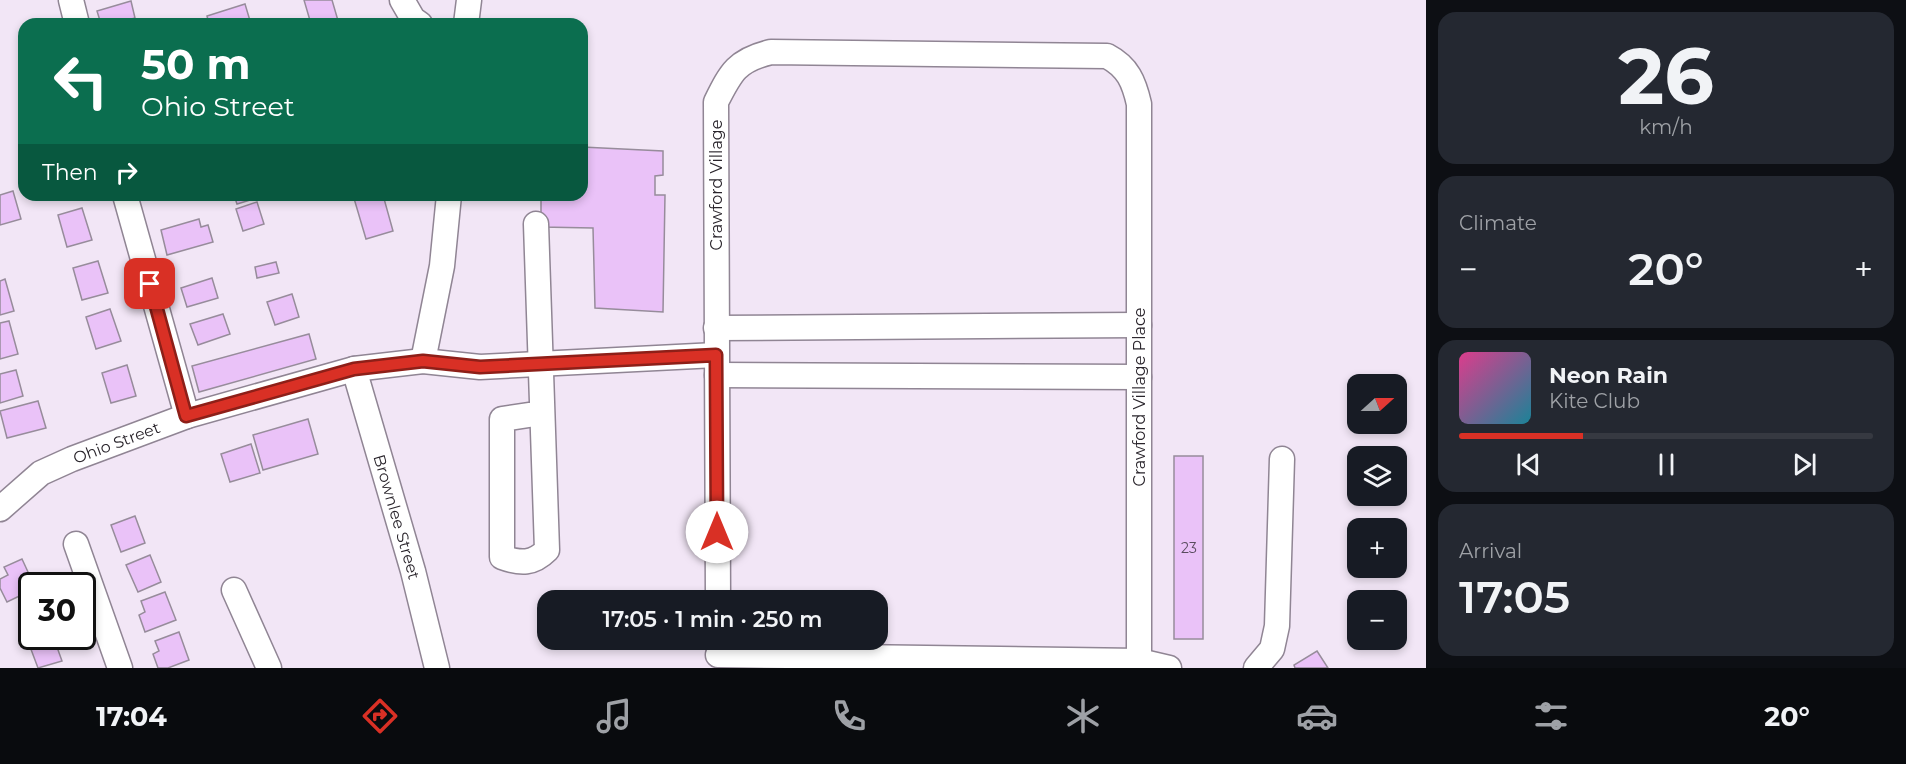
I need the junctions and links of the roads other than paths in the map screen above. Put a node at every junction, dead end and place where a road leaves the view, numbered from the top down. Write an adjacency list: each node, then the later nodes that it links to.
1 (71, 0): 4 (street)
2 (402, 0): 5 (street)
3 (469, 0): 6 (street)
4 (76, 18)
5 (412, 18)
6 (467, 18)
7 (1139, 104): 11 (street, Crawford Village Place); 12 (street, Crawford Village)
8 (127, 201): 19 (street)
9 (448, 201): 13 (street)
10 (536, 224): 14 (street)
11 (1139, 325): 12 (street); 17 (street, Crawford Village Place)
12 (716, 328): 15 (street, Crawford Village)
13 (423, 361): 14 (street, Ohio Street); 16 (street, Ohio Street)
14 (540, 364): 15 (street, Ohio Street); 18 (street)
15 (716, 365): 17 (street, Ohio Street); 24 (street, Crawford Village)
16 (354, 369): 19 (street, Ohio Street); 29 (street, Brownlee Street)
17 (1139, 377): 26 (street, Crawford Village Place)
18 (542, 413): 18 (street)
19 (186, 416): 21 (street, Ohio Street)
20 (1282, 459): 31 (street)
21 (0, 509)
22 (76, 544): 27 (street)
23 (234, 590): 28 (street)
24 (718, 590)
25 (716, 654): 26 (street)
26 (1139, 661): 30 (street)
27 (120, 668)
28 (269, 668)
29 (437, 668)
30 (1169, 668)
31 (1256, 668)

